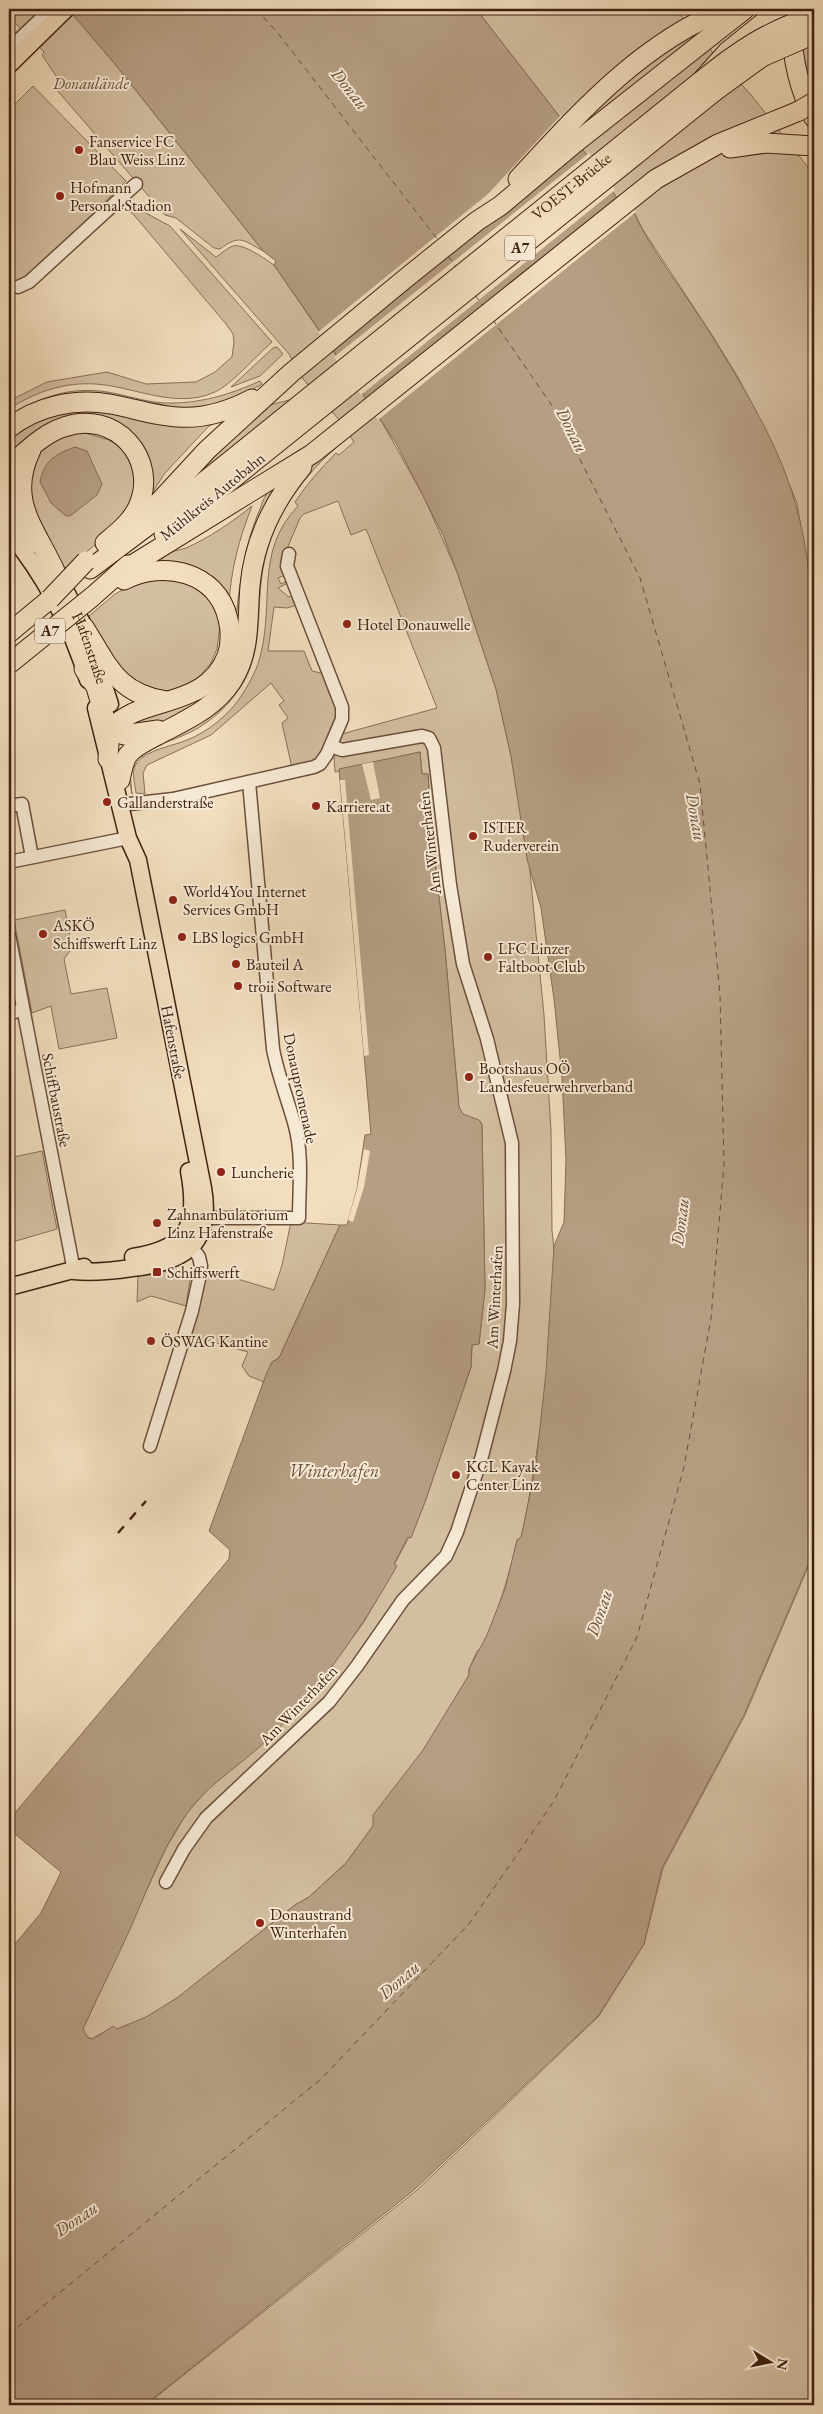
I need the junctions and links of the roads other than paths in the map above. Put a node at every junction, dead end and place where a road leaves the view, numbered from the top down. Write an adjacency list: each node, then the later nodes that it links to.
1 (51, 9): 9 (street)
2 (66, 9): 9 (main road)
3 (726, 9): 18 (highway)
4 (780, 9): 12 (highway, bridge)
5 (792, 9): 14 (highway)
6 (746, 11): 18 (highway)
7 (814, 16): 12 (highway, VOEST-Brücke / A7, bridge)
8 (814, 34): 21 (highway, VOEST-Brücke / A7, bridge)
9 (29, 37): 10 (street); 11 (main road)
10 (9, 49)
11 (9, 65)
12 (701, 81): 21 (highway, VOEST-Brücke / A7)
13 (814, 102): 16 (highway, bridge)
14 (814, 118)
15 (814, 146): 16 (highway)
16 (694, 156): 24 (highway)
17 (136, 184): 19 (street)
18 (477, 221): 20 (highway)
19 (18, 288)
20 (291, 373): 22 (highway); 28 (highway)
21 (319, 398): 28 (highway, Mühlkreis Autobahn / A7); 32 (highway, Mühlkreis Autobahn / A7)
22 (9, 428)
23 (33, 446): 25 (highway); 30 (highway); 31 (highway)
24 (312, 454): 32 (highway); 39 (highway)
25 (9, 466)
26 (9, 511): 31 (main road, Hafenstraße)
27 (9, 532): 37 (main road, Hafenstraße)
28 (116, 549): 30 (highway, Mühlkreis Autobahn / A7)
29 (289, 554): 41 (street)
30 (88, 565): 35 (highway, A7, bridge)
31 (55, 571): 34 (main road, Hafenstraße)
32 (119, 573): 33 (highway, Mühlkreis Autobahn / A7)
33 (98, 593): 36 (highway, A7, bridge); 38 (highway)
34 (84, 626): 38 (highway); 40 (main road, Hafenstraße)
35 (9, 633)
36 (9, 664)
37 (84, 669): 40 (highway); 42 (main road, Hafenstraße)
38 (167, 701): 40 (highway)
39 (171, 728): 40 (highway); 43 (highway)
40 (114, 730): 42 (highway); 43 (main road, Hafenstraße)
41 (331, 746): 44 (street); 58 (street, Am Winterhafen)
42 (108, 759): 45 (main road, Hafenstraße)
43 (120, 780): 45 (main road, Hafenstraße)
44 (249, 782): 45 (street); 53 (street, Donaupromenade)
45 (121, 805): 47 (main road, Hafenstraße)
46 (9, 806): 48 (street)
47 (128, 838): 48 (street); 53 (main road, Hafenstraße); 54 (main road, Hafenstraße)
48 (32, 857): 49 (street)
49 (9, 862)
50 (9, 935): 51 (street, Schiffbaustraße)
51 (23, 1008): 52 (street); 55 (street, Schiffbaustraße)
52 (9, 1014)
53 (205, 1218): 54 (main road, Hafenstraße)
54 (188, 1241): 55 (main road); 57 (street)
55 (74, 1271): 56 (main road)
56 (9, 1286)
57 (150, 1446)
58 (166, 1882)

